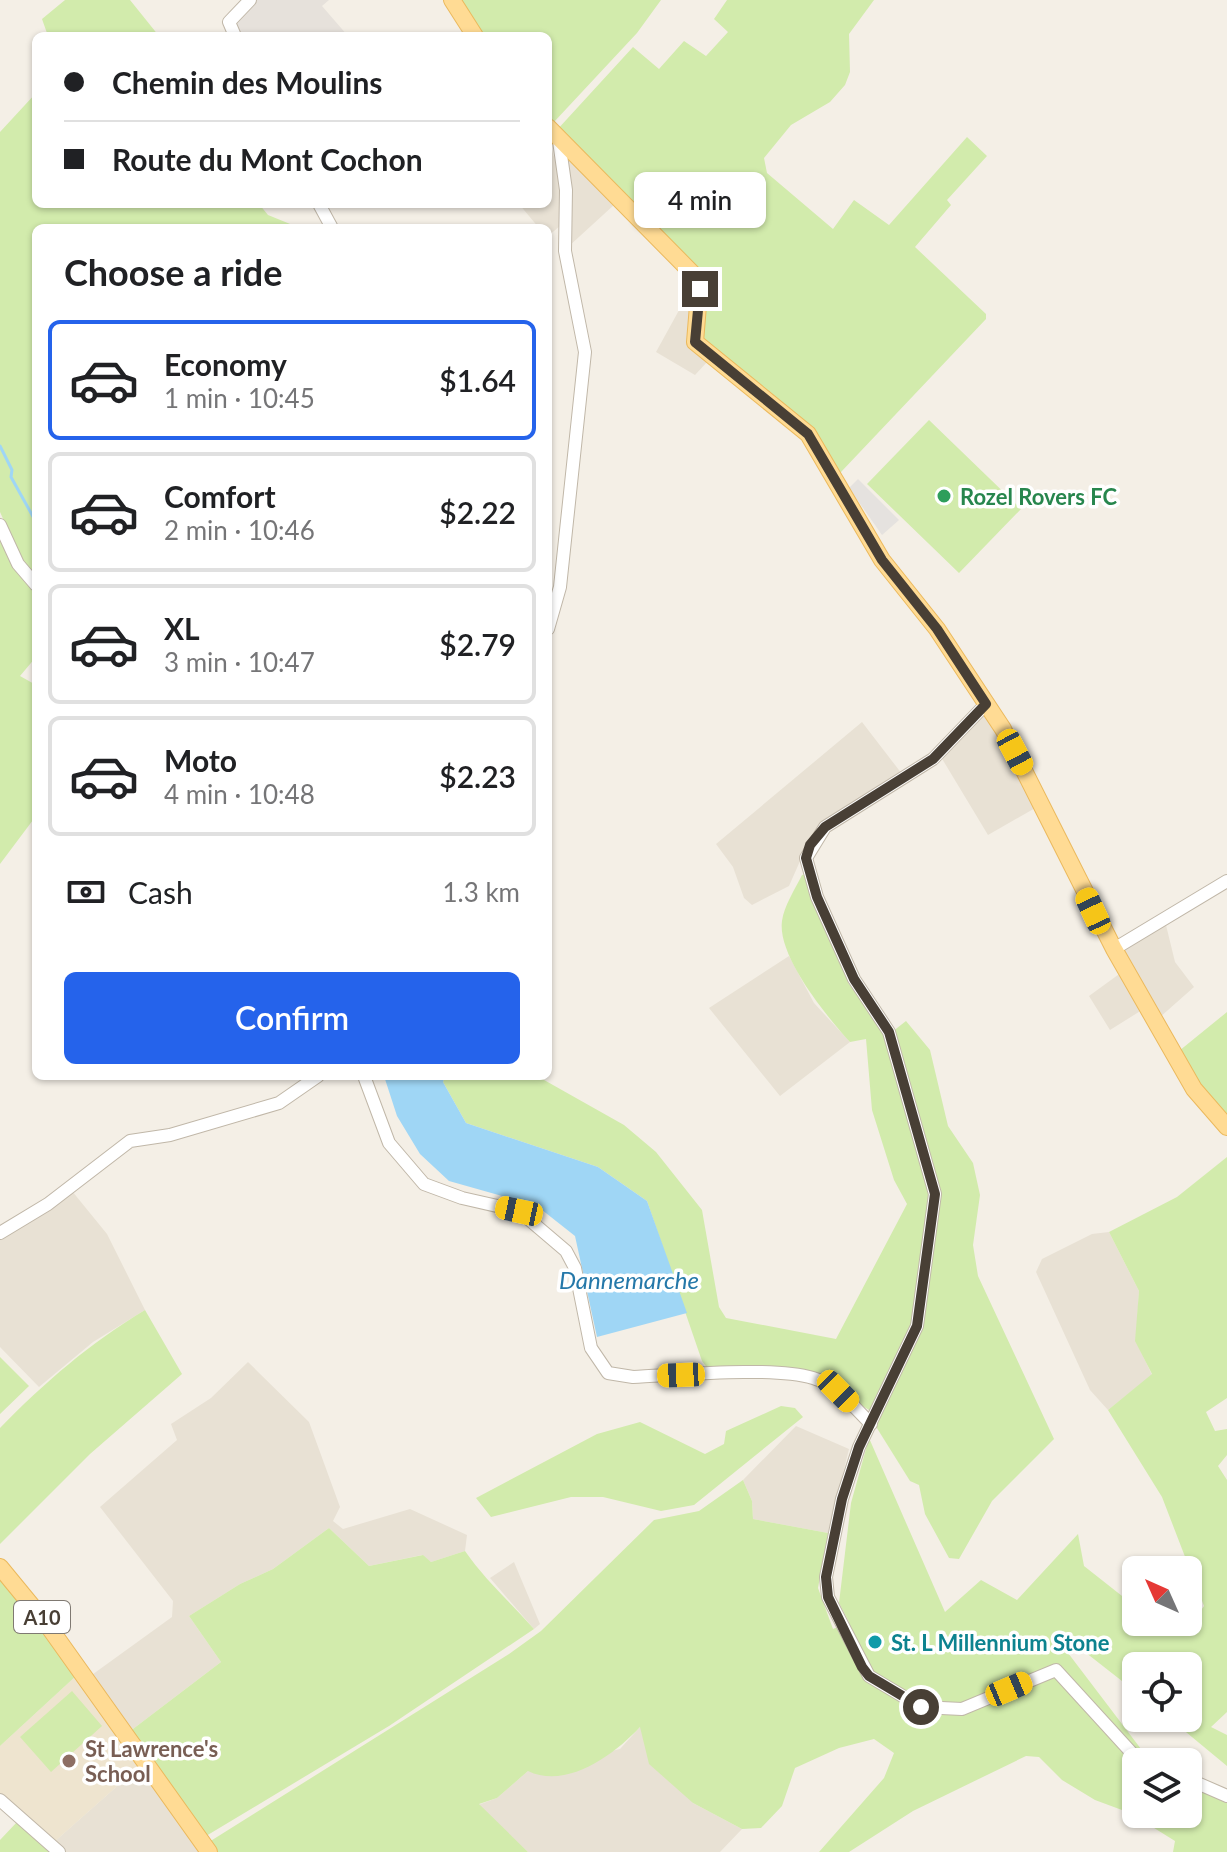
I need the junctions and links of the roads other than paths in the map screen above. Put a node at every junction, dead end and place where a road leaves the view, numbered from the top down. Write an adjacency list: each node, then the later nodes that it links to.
1 (250, 0): 3 (street)
2 (452, 0): 4 (main road)
3 (233, 32)
4 (472, 32)
5 (552, 132): 6 (main road)
6 (559, 141): 9 (street); 10 (main road)
7 (0, 525): 8 (street)
8 (32, 580)
9 (552, 615)
10 (986, 704): 12 (main road); 17 (street)
11 (1227, 881): 12 (street)
12 (1114, 949): 15 (main road)
13 (312, 1080): 16 (street)
14 (365, 1080): 17 (street)
15 (1227, 1127)
16 (0, 1233)
17 (871, 1424): 19 (street)
18 (0, 1567): 24 (main road, A10)
19 (1127, 1748)
20 (1202, 1785): 21 (street)
21 (1227, 1796)
22 (0, 1800): 23 (street)
23 (59, 1852)
24 (209, 1852)

